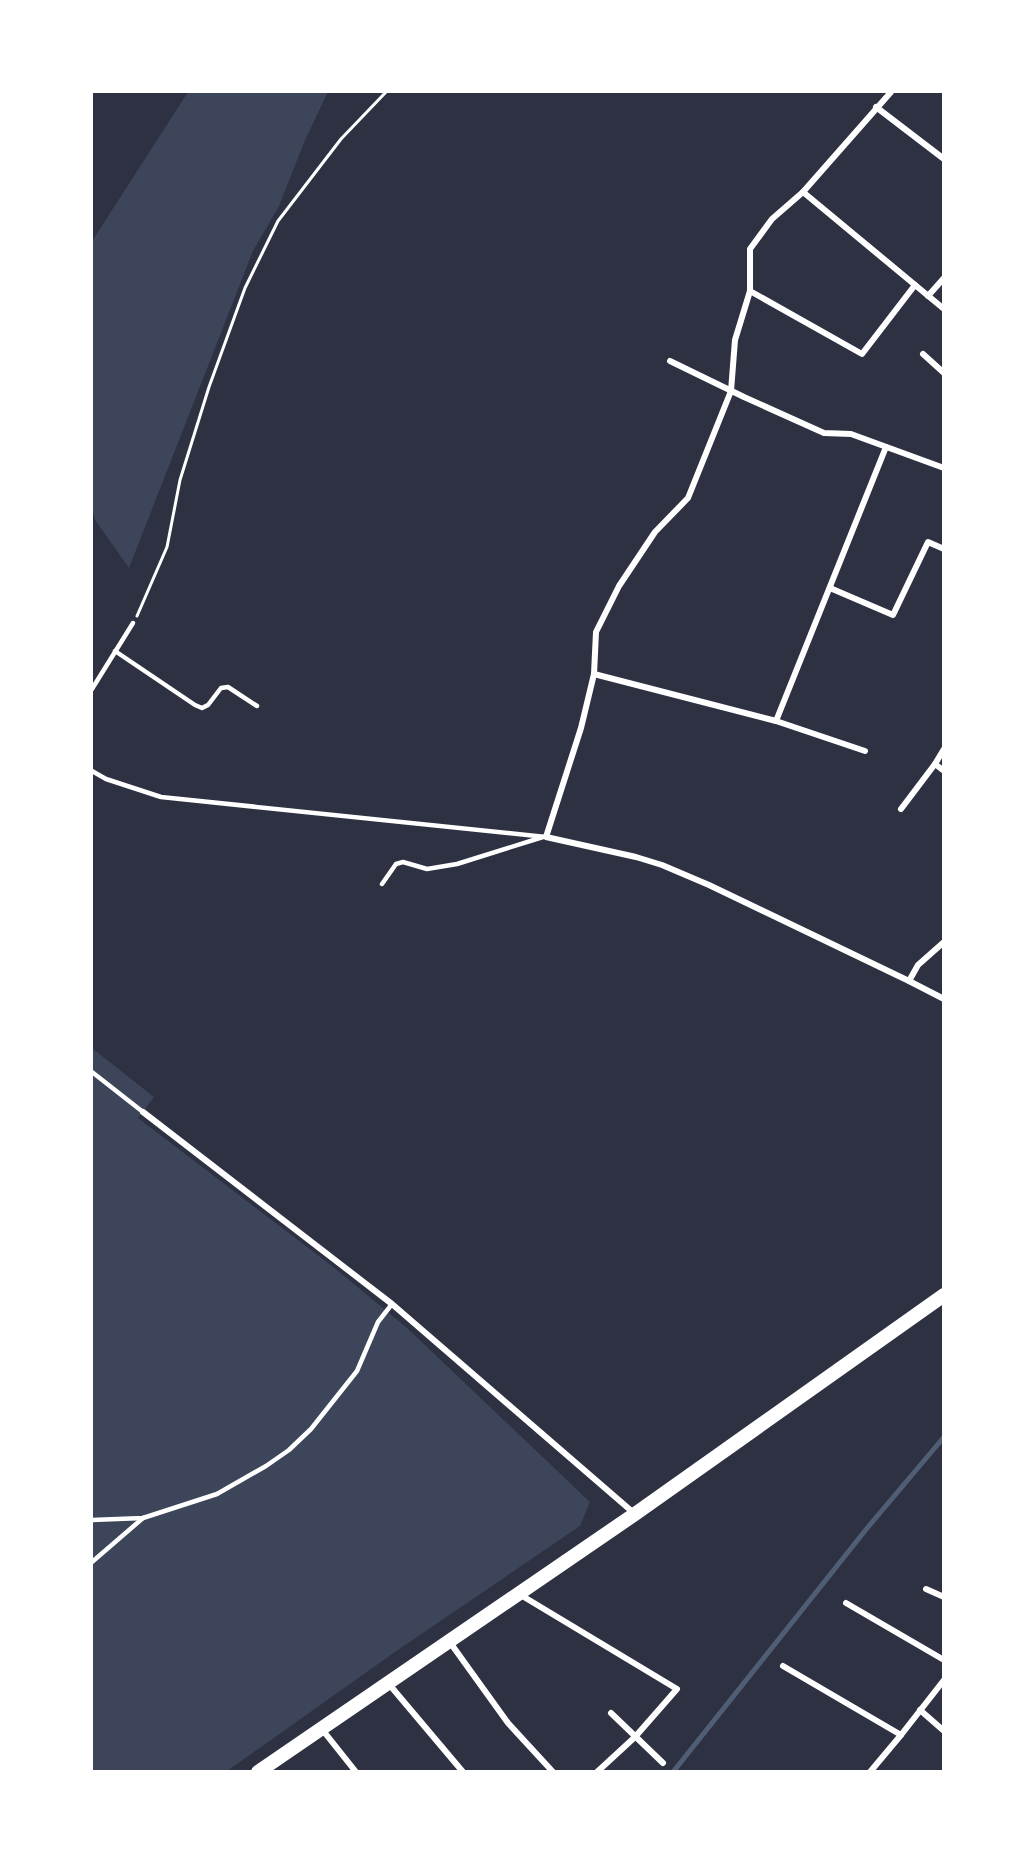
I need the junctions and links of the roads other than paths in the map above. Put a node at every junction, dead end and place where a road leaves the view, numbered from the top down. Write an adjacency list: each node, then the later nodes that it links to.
1 (891, 92): 2 (street)
2 (876, 107): 3 (street); 4 (street)
3 (944, 159)
4 (803, 192): 6 (street); 7 (street)
5 (944, 278): 8 (street)
6 (915, 285): 7 (street); 8 (street)
7 (750, 291): 13 (street)
8 (928, 296): 9 (street)
9 (944, 309)
10 (923, 354): 12 (street)
11 (669, 361): 13 (street)
12 (944, 373)
13 (731, 391): 14 (street); 20 (street)
14 (886, 447): 15 (street); 17 (street)
15 (944, 468)
16 (944, 549): 17 (street)
17 (830, 588): 23 (street)
18 (134, 623): 19 (lane)
19 (115, 651): 21 (lane); 22 (lane)
20 (594, 674): 23 (street); 30 (street)
21 (92, 689)
22 (257, 706)
23 (776, 721): 25 (street)
24 (944, 749): 26 (street)
25 (865, 751)
26 (935, 764): 28 (street); 29 (street)
27 (92, 771): 30 (lane)
28 (944, 771)
29 (902, 809)
30 (546, 837): 31 (lane); 33 (street)
31 (382, 884)
32 (944, 942): 33 (street)
33 (909, 981): 34 (street)
34 (944, 999)
35 (92, 1072): 36 (lane)
36 (143, 1112): 38 (street)
37 (944, 1295): 39 (main road)
38 (392, 1304): 39 (street); 40 (lane)
39 (635, 1514): 44 (main road)
40 (143, 1518): 41 (lane); 42 (lane)
41 (92, 1520)
42 (92, 1562)
43 (926, 1589): 45 (street)
44 (518, 1593): 47 (main road); 57 (street)
45 (944, 1597)
46 (846, 1603): 48 (street)
47 (449, 1640): 51 (main road); 62 (street)
48 (944, 1660)
49 (783, 1666): 56 (street)
50 (944, 1680): 52 (street)
51 (387, 1682): 54 (main road); 61 (street)
52 (920, 1710): 55 (street); 56 (street)
53 (611, 1713): 57 (street)
54 (321, 1727): 59 (main road); 60 (street)
55 (944, 1731)
56 (901, 1735): 64 (street)
57 (635, 1737): 58 (street); 63 (street)
58 (663, 1763)
59 (258, 1772)
60 (356, 1772)
61 (463, 1772)
62 (553, 1772)
63 (597, 1772)
64 (870, 1772)

